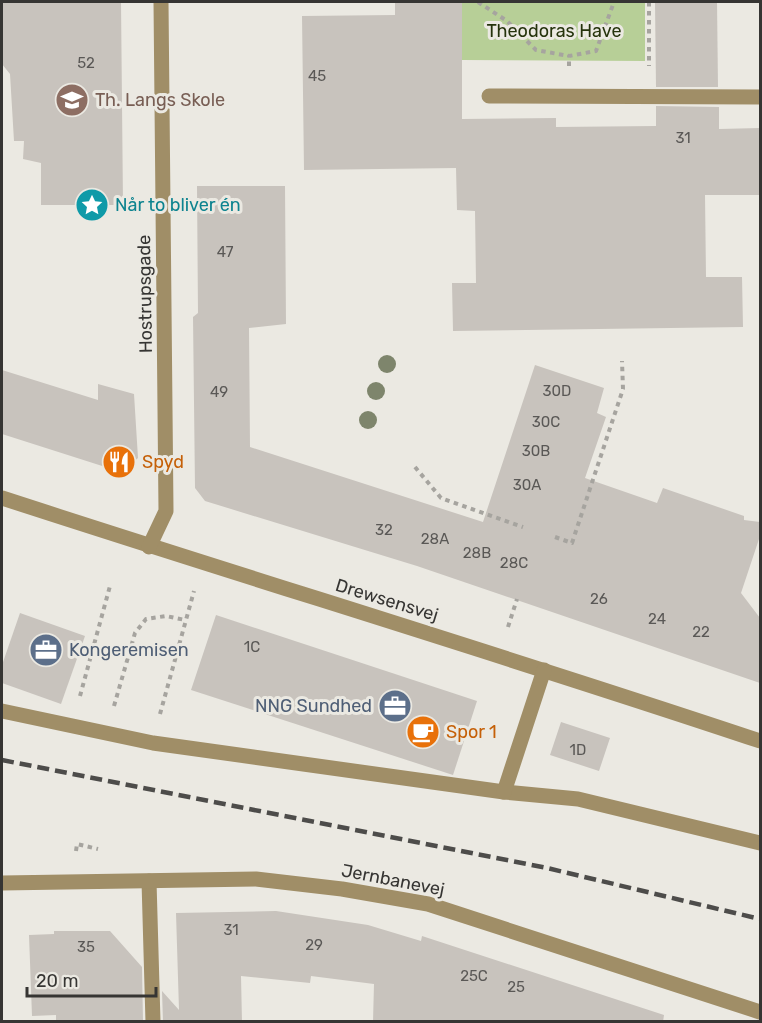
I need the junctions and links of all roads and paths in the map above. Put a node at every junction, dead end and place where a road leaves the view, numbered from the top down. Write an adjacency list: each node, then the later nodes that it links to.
1 (161, 2): 15 (street, Hostrupsgade)
2 (478, 2): 5 (path)
3 (614, 2): 5 (path)
4 (649, 2): 8 (path)
5 (569, 56): 7 (path)
6 (489, 96): 7 (street)
7 (567, 96): 8 (street)
8 (649, 96): 9 (street)
9 (758, 98)
10 (622, 361): 14 (path)
11 (415, 467): 13 (path)
12 (2, 498): 15 (street, Drewsensvej)
13 (523, 527)
14 (555, 537)
15 (149, 548): 17 (street, Drewsensvej)
16 (110, 586): 20 (path)
17 (544, 670): 21 (street, Drewsensvej); 23 (street)
18 (113, 709): 22 (path)
19 (2, 711): 20 (street)
20 (72, 726): 22 (street)
21 (760, 741)
22 (153, 742): 23 (street)
23 (504, 792): 24 (street)
24 (760, 843)
25 (149, 881): 26 (street, Jernbanevej); 27 (street, Jernbanevej); 28 (street)
26 (2, 883)
27 (760, 1012)
28 (153, 1022)

